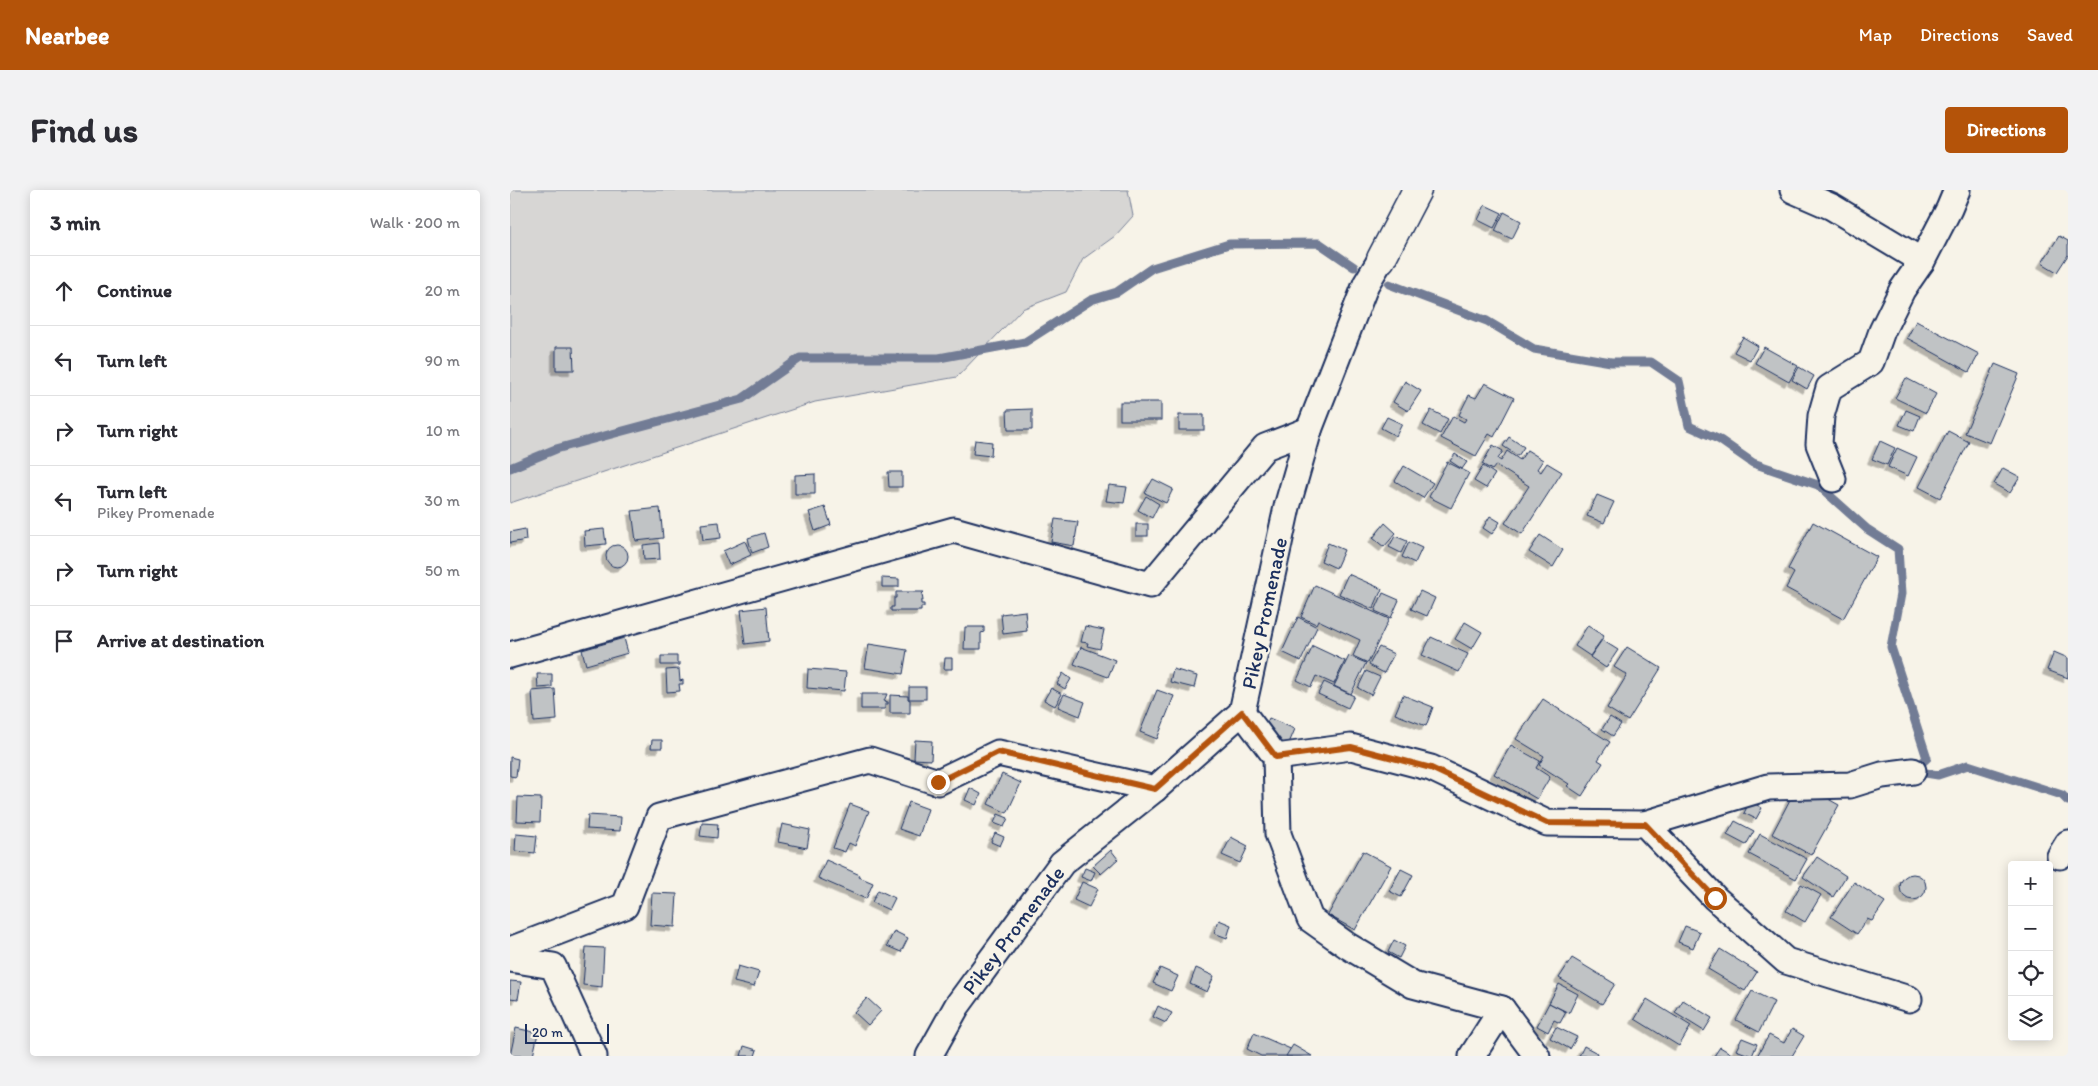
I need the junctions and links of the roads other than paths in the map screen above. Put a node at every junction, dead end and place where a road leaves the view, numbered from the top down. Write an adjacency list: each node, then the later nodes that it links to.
1 (1417, 190): 4 (street, Pikey Promenade)
2 (1794, 190): 5 (street)
3 (1957, 190): 5 (street)
4 (1380, 259): 6 (street, Pikey Promenade)
5 (1922, 261): 7 (street)
6 (1309, 430): 8 (street); 9 (street, Pikey Promenade)
7 (1832, 479)
8 (510, 654)
9 (1242, 712): 10 (street); 12 (street, Pikey Promenade)
10 (1276, 757): 13 (street); 17 (street)
11 (1913, 771): 13 (street)
12 (1155, 789): 14 (street); 19 (street, Pikey Promenade)
13 (1645, 824): 16 (street)
14 (510, 950)
15 (510, 959): 18 (street)
16 (1909, 999)
17 (1502, 1009): 20 (street); 21 (street)
18 (594, 1056)
19 (929, 1056)
20 (1472, 1056)
21 (1537, 1056)

